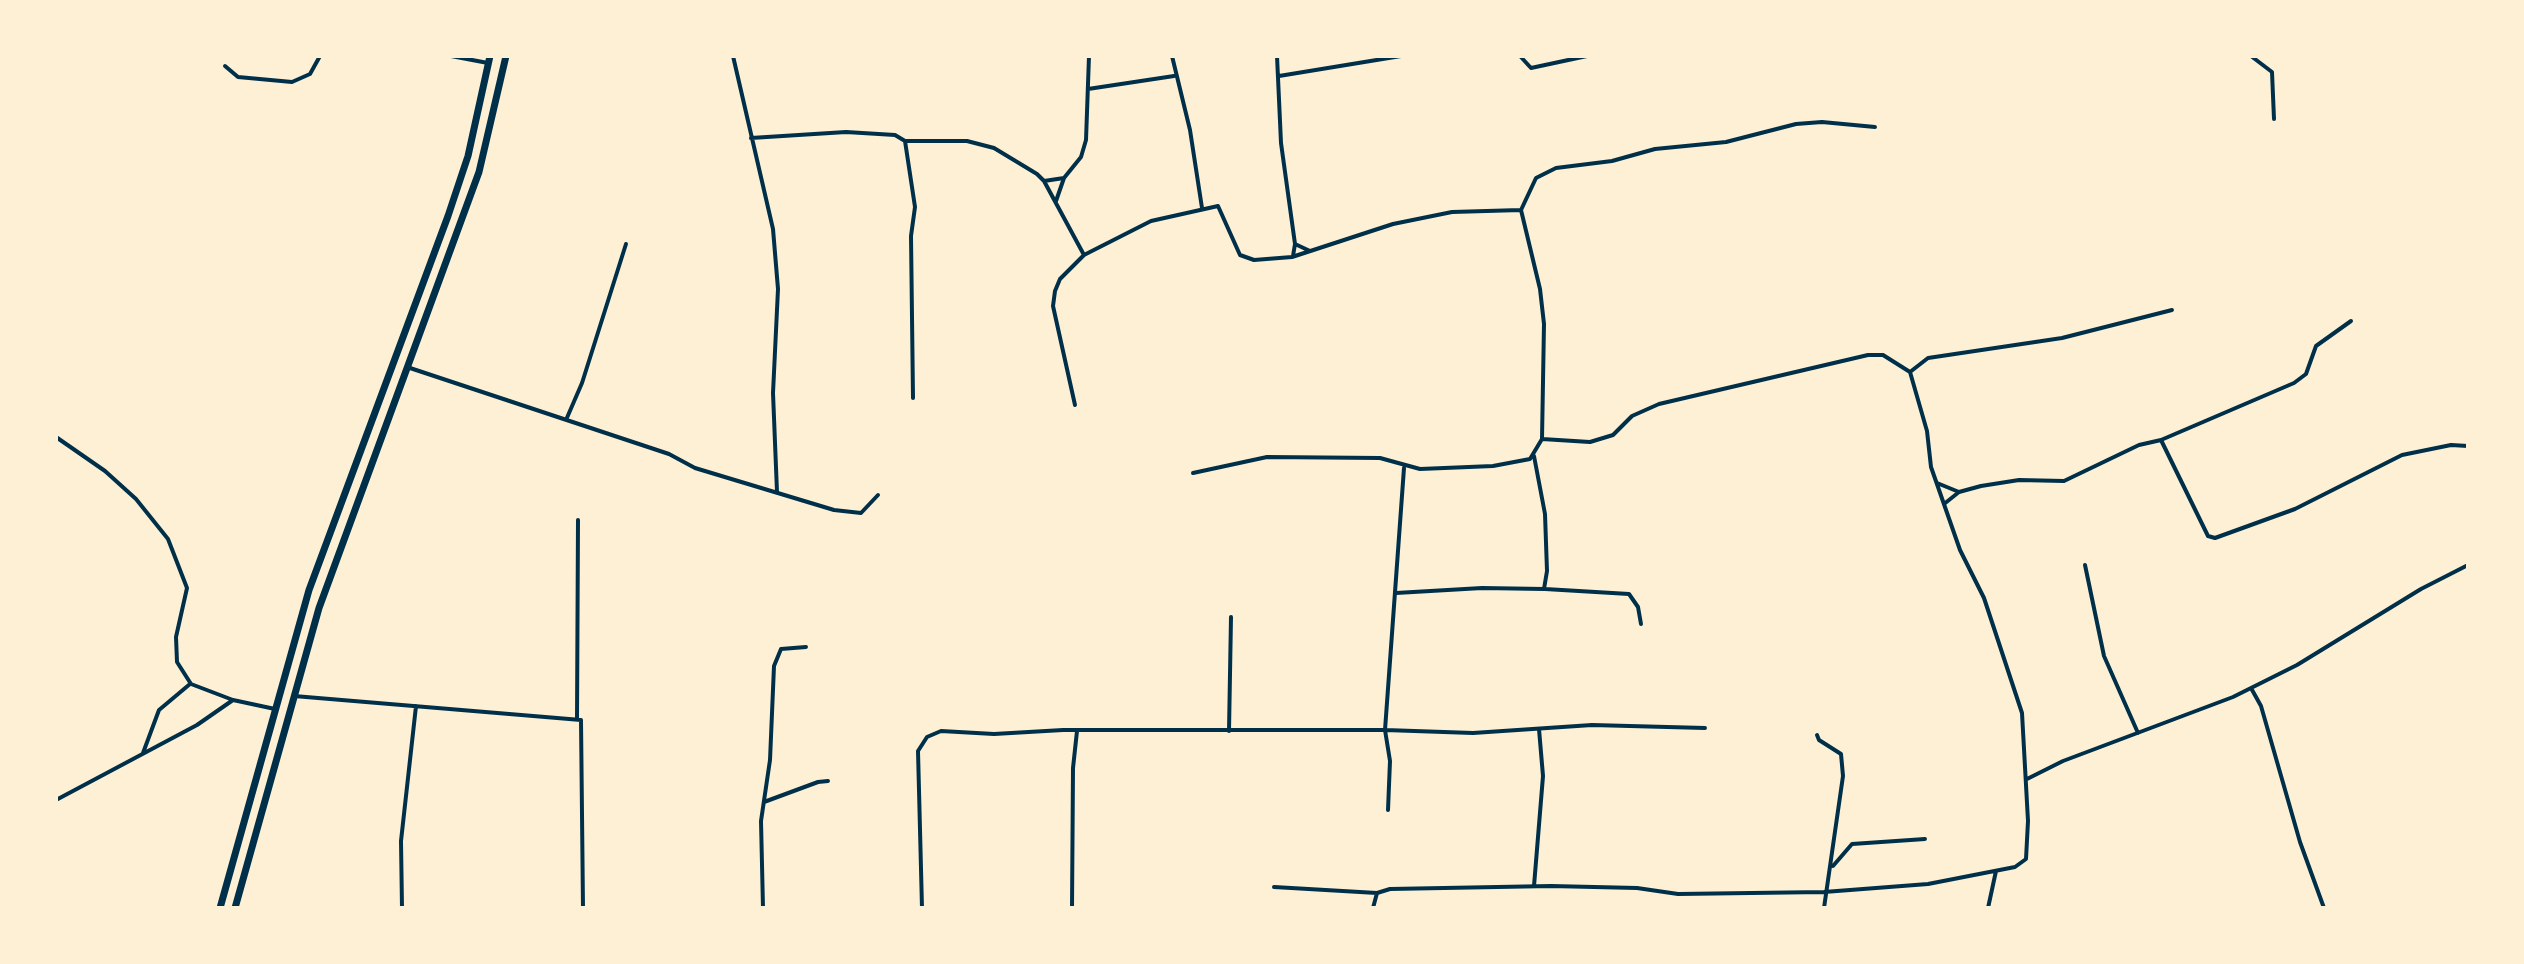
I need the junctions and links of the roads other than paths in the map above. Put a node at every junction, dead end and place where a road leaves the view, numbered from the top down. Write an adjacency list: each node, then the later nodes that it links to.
1 (320, 56): 13 (street)
2 (451, 56): 12 (street)
3 (506, 56): 33 (main road)
4 (733, 56): 19 (street)
5 (1089, 56): 16 (street)
6 (1172, 56): 14 (street)
7 (1277, 56): 15 (street)
8 (1401, 56): 15 (street)
9 (1520, 56): 10 (street)
10 (1587, 56)
11 (2251, 56): 17 (street)
12 (489, 59): 63 (main road)
13 (225, 66)
14 (1174, 76): 16 (street); 24 (street)
15 (1279, 76): 27 (street)
16 (1088, 89): 21 (street)
17 (2274, 119)
18 (1875, 127): 25 (street)
19 (751, 138): 20 (street); 46 (street)
20 (905, 141): 22 (street); 35 (street)
21 (1064, 178): 22 (street); 23 (street)
22 (1044, 181): 23 (street)
23 (1055, 203): 29 (street)
24 (1202, 208): 29 (street); 30 (street)
25 (1521, 210): 28 (street); 39 (street)
26 (626, 244): 37 (street)
27 (1295, 244): 28 (street); 30 (street)
28 (1313, 252): 30 (street)
29 (1084, 255): 36 (street)
30 (1292, 257)
31 (2172, 310): 34 (street)
32 (2351, 321): 40 (street)
33 (407, 367): 37 (street); 60 (main road)
34 (1910, 372): 39 (street); 45 (street)
35 (913, 398)
36 (1075, 405)
37 (566, 420): 46 (street)
38 (56, 437): 58 (street)
39 (1542, 439): 42 (street)
40 (2161, 440): 41 (street); 47 (street)
41 (2468, 446)
42 (1534, 456): 43 (street); 53 (street)
43 (1404, 468): 44 (street); 54 (street)
44 (1193, 473)
45 (1937, 483): 47 (street); 49 (street)
46 (777, 492): 48 (street)
47 (1959, 492): 49 (street)
48 (878, 495)
49 (1944, 504): 73 (street)
50 (578, 520): 64 (street)
51 (2085, 565): 70 (street)
52 (2468, 565): 59 (street)
53 (1544, 589): 54 (street); 56 (street)
54 (1396, 593): 67 (street)
55 (1231, 617): 69 (street)
56 (1641, 624)
57 (806, 647): 76 (street)
58 (191, 684): 61 (street); 72 (street)
59 (2251, 688): 70 (street); 95 (street)
60 (292, 695): 62 (street); 86 (main road)
61 (233, 700): 63 (street); 72 (street)
62 (416, 706): 64 (street); 87 (street)
63 (275, 709): 85 (main road)
64 (577, 719): 88 (street)
65 (1705, 728): 66 (street)
66 (1539, 729): 67 (street); 81 (street)
67 (1385, 730): 69 (street); 77 (street)
68 (1077, 731): 69 (street); 90 (street); 91 (street)
69 (1229, 731)
70 (2138, 733): 73 (street)
71 (1817, 735): 79 (street)
72 (142, 755): 75 (street)
73 (2027, 779): 80 (street)
74 (828, 781): 76 (street)
75 (56, 800)
76 (764, 802): 89 (street)
77 (1388, 810)
78 (1925, 839): 79 (street)
79 (1831, 868): 83 (street)
80 (1996, 871): 83 (street); 94 (street)
81 (1534, 886): 83 (street); 84 (street)
82 (1274, 887): 84 (street)
83 (1824, 892): 93 (street)
84 (1377, 893): 92 (street)
85 (220, 908)
86 (235, 908)
87 (402, 908)
88 (583, 908)
89 (763, 908)
90 (922, 908)
91 (1072, 908)
92 (1373, 908)
93 (1824, 908)
94 (1988, 908)
95 (2324, 908)

